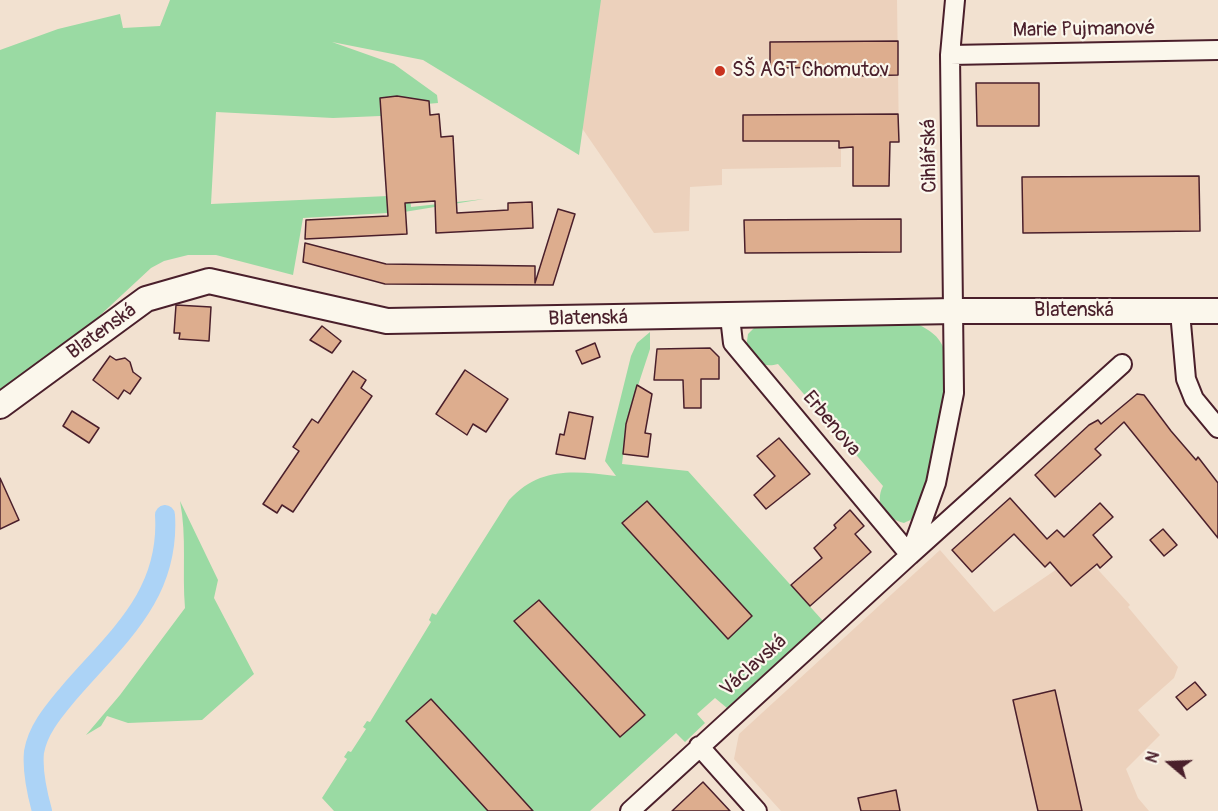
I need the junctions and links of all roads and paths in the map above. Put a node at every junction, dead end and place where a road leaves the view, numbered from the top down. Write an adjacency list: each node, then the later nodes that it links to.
1 (955, 0): 3 (street, Cihlářská)
2 (1218, 50): 3 (street, Marie Pujmanové)
3 (950, 55): 4 (street, Cihlářská)
4 (955, 311): 6 (street, Blatenská); 7 (street, Blatenská); 11 (street, Václavská)
5 (1218, 311): 6 (street, Blatenská)
6 (1180, 312): 10 (street)
7 (730, 317): 9 (street, Blatenská); 11 (street, Erbenova)
8 (1122, 364): 11 (street, Václavská)
9 (0, 406)
10 (1218, 428)
11 (910, 555): 12 (street, Václavská)
12 (699, 746): 13 (street, Václavská); 14 (street)
13 (630, 811)
14 (757, 811)

